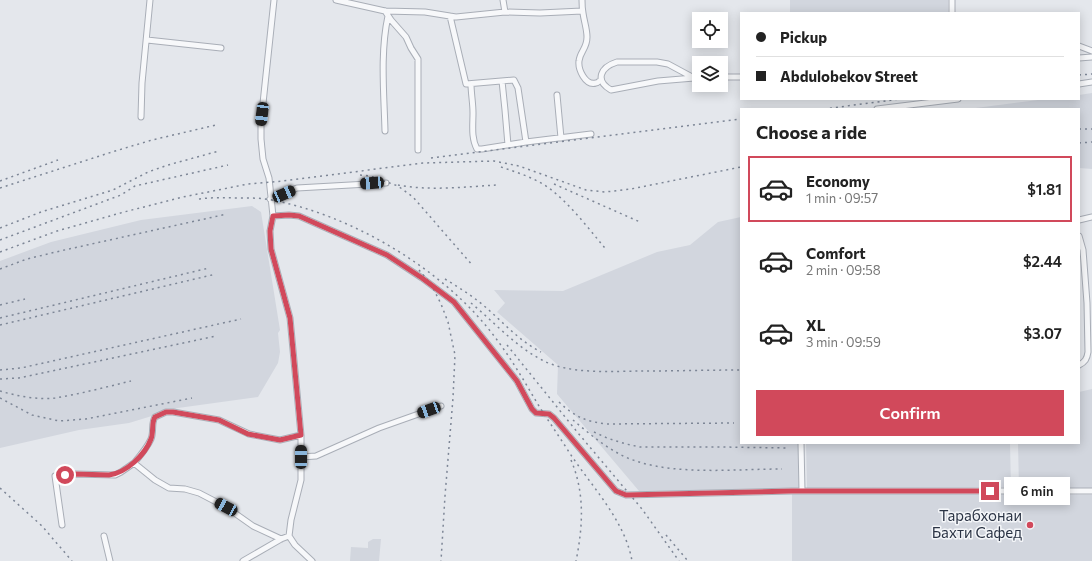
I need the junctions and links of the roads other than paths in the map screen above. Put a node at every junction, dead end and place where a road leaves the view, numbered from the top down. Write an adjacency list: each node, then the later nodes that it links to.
1 (150, 0): 12 (street)
2 (274, 0): 38 (street)
3 (336, 0): 10 (street)
4 (504, 0): 8 (street)
5 (582, 0): 7 (street)
6 (952, 0): 9 (street)
7 (582, 11): 8 (street); 22 (street)
8 (505, 12): 11 (street)
9 (952, 12)
10 (386, 14): 11 (street); 31 (street); 36 (street)
11 (450, 16): 25 (street)
12 (147, 40): 14 (street); 30 (street)
13 (1080, 46): 15 (street)
14 (221, 48)
15 (1092, 51)
16 (1092, 57): 17 (street)
17 (1080, 58)
18 (692, 76): 22 (street)
19 (740, 77): 21 (street)
20 (692, 78): 22 (street)
21 (728, 78)
22 (601, 80)
23 (502, 81): 25 (street); 34 (street); 35 (street)
24 (1092, 82): 26 (street)
25 (471, 84): 35 (street)
26 (1080, 84)
27 (557, 95): 33 (street)
28 (950, 100): 29 (street)
29 (885, 108)
30 (141, 117)
31 (385, 131)
32 (591, 134): 33 (street)
33 (561, 138): 34 (street)
34 (526, 142): 35 (street)
35 (508, 145)
36 (418, 150)
37 (386, 182): 38 (street)
38 (270, 199): 39 (street)
39 (273, 216): 45 (street); 50 (street)
40 (1092, 217): 41 (street)
41 (1080, 220)
42 (1080, 240): 43 (street)
43 (1080, 364)
44 (441, 406): 47 (street)
45 (301, 435): 47 (street); 48 (street)
46 (801, 444): 50 (street)
47 (301, 457): 53 (street)
48 (134, 463): 51 (street); 54 (street)
49 (1092, 491): 50 (street)
50 (802, 492)
51 (62, 525)
52 (104, 536): 55 (street)
53 (289, 536): 54 (street); 57 (street)
54 (281, 539): 56 (street)
55 (110, 561)
56 (244, 561)
57 (312, 561)

